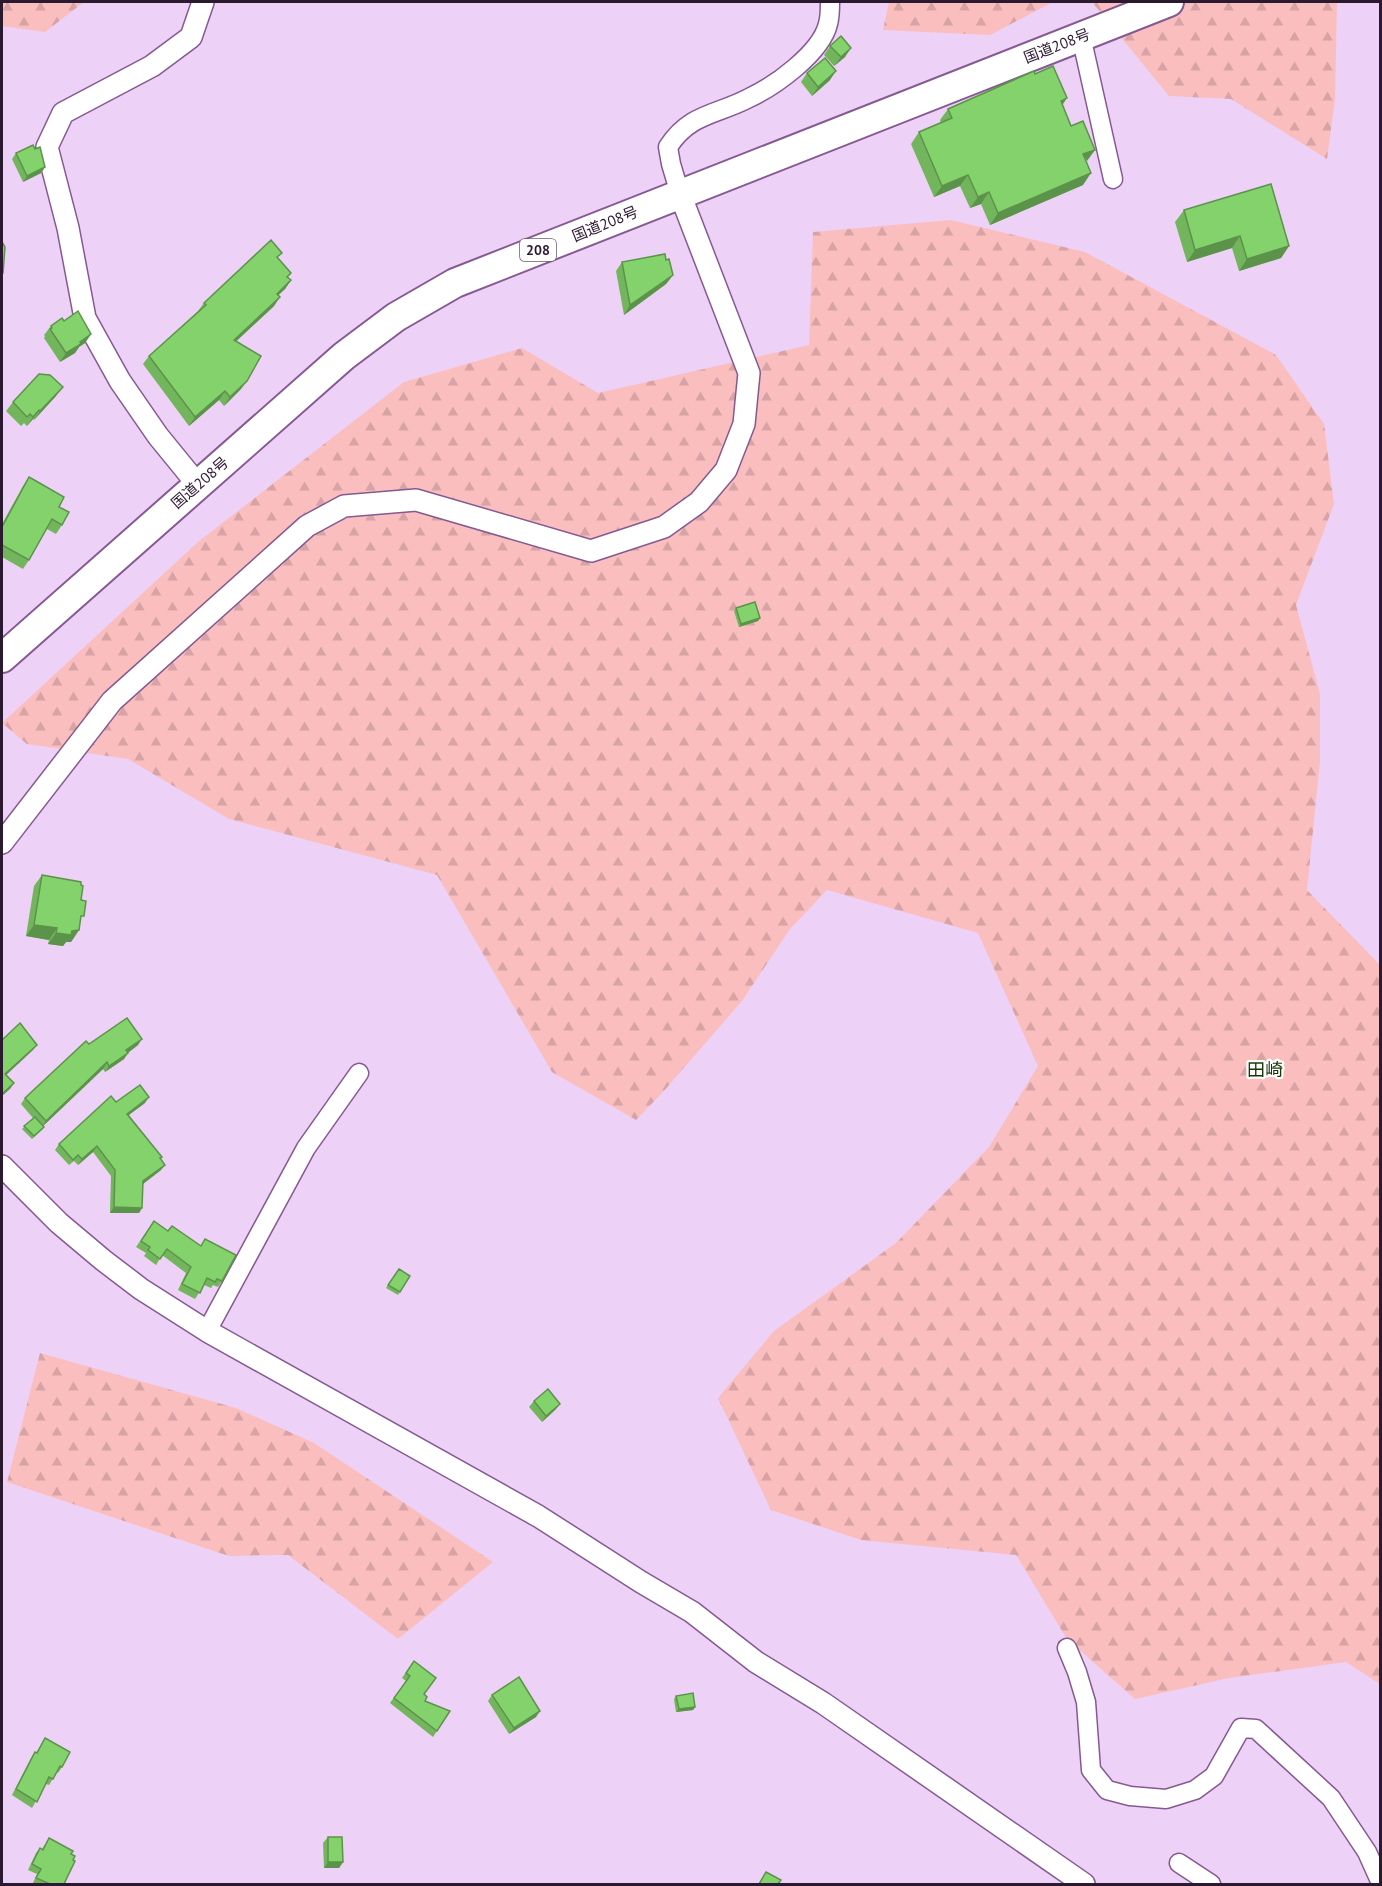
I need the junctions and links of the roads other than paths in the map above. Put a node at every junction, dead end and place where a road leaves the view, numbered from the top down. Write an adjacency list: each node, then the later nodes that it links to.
1 (203, 2): 7 (street)
2 (830, 2): 6 (street)
3 (1169, 2): 4 (highway, 国道208号 / 208)
4 (1081, 36): 5 (street); 6 (highway, 国道208号 / 208)
5 (1113, 179)
6 (680, 194): 7 (highway, 国道208号 / 208); 9 (street)
7 (198, 485): 8 (highway, 国道208号 / 208)
8 (2, 658)
9 (2, 843)
10 (358, 1073): 12 (street)
11 (2, 1166): 12 (street)
12 (207, 1331): 16 (street)
13 (1067, 1648): 15 (street)
14 (1179, 1863): 17 (street)
15 (1380, 1881)
16 (1084, 1884)
17 (1211, 1884)

